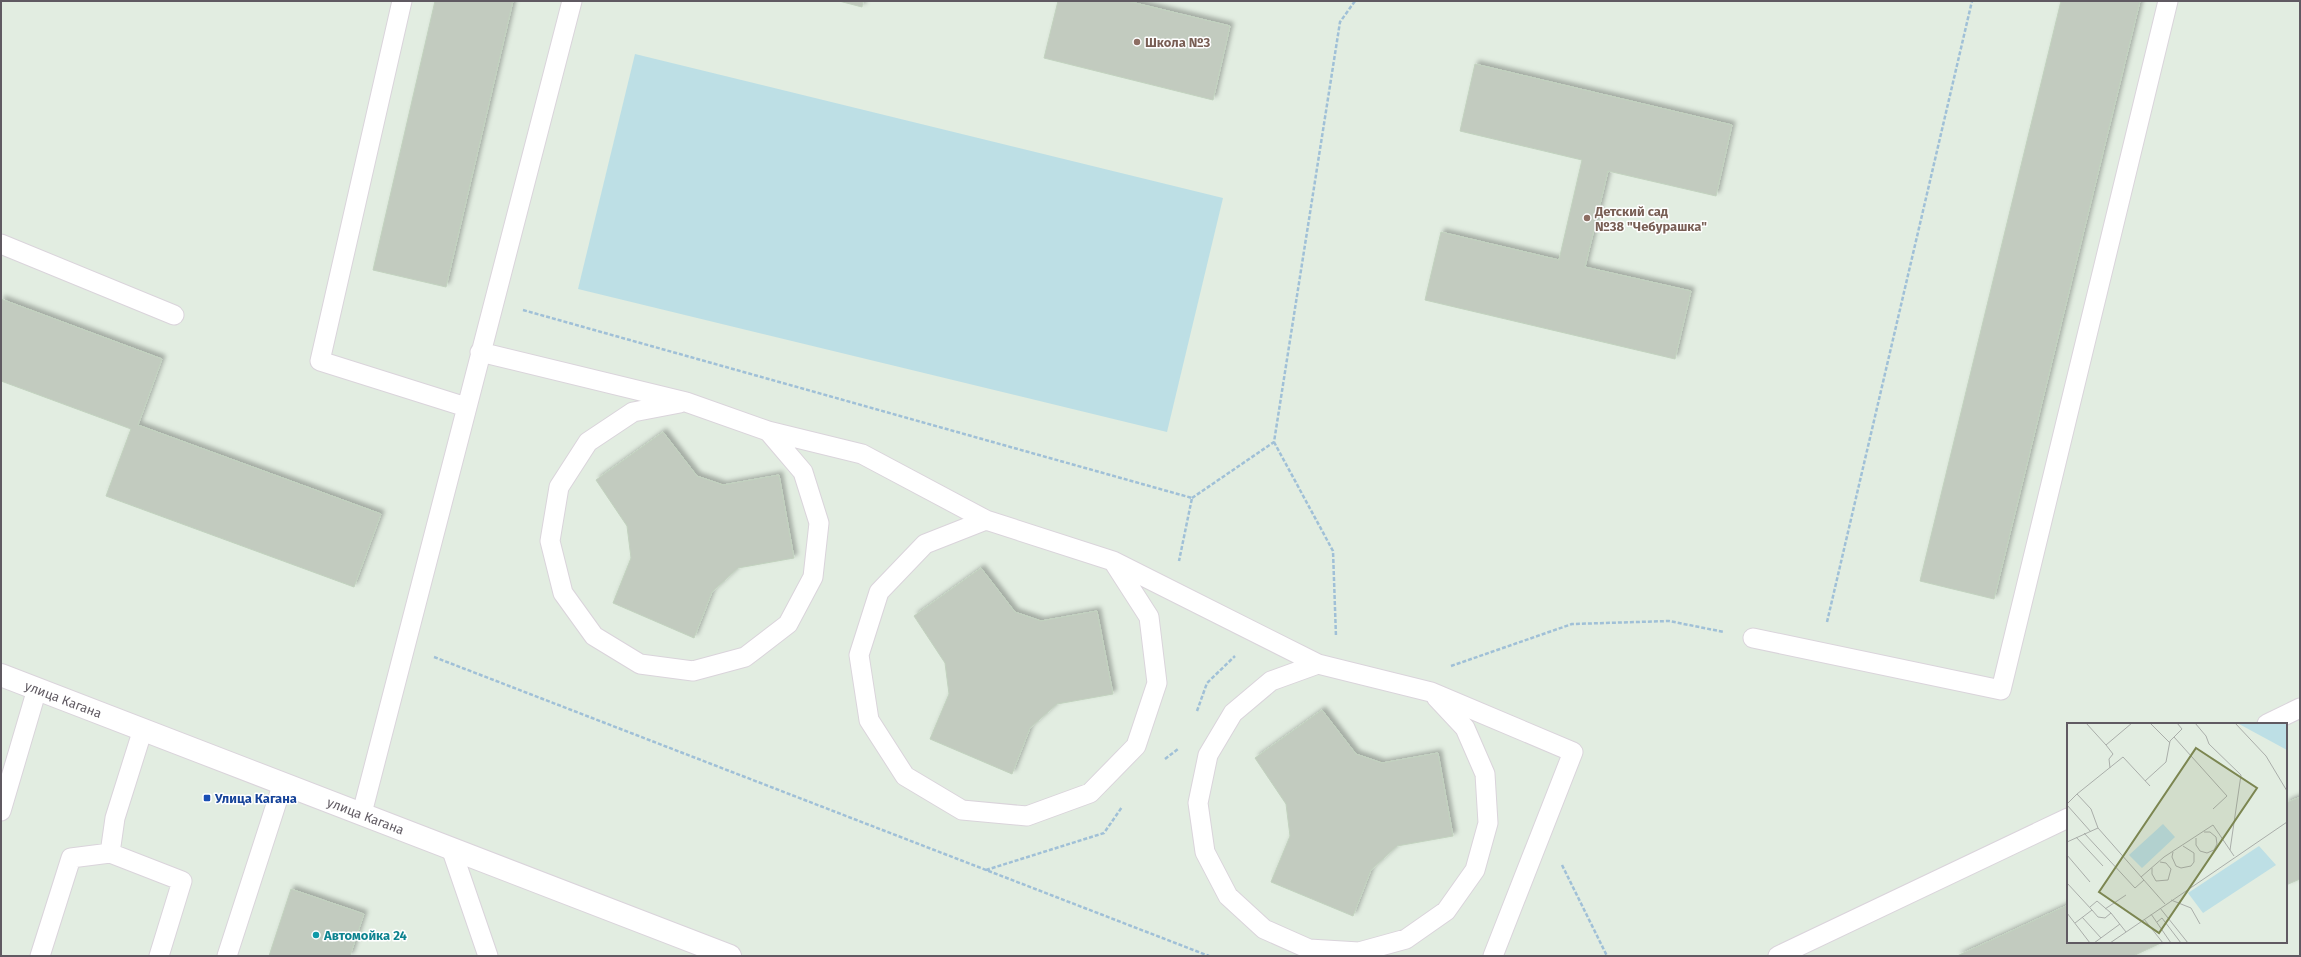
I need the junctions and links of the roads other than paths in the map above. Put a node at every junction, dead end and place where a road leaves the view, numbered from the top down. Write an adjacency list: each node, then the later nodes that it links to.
1 (402, 1): 8 (lane)
2 (572, 1): 6 (lane)
3 (2168, 1): 12 (lane)
4 (1, 244): 5 (lane)
5 (174, 315)
6 (480, 352): 7 (lane); 8 (lane)
7 (686, 402): 9 (lane); 9 (lane)
8 (466, 407): 22 (lane)
9 (768, 431): 10 (lane)
10 (986, 520): 11 (lane); 11 (lane)
11 (1114, 561): 13 (lane)
12 (1754, 638)
13 (1318, 664): 16 (lane); 16 (lane)
14 (1, 674): 15 (street, улица Кагана)
15 (38, 689): 19 (street, улица Кагана); 21 (lane)
16 (1431, 692): 31 (lane)
17 (2300, 708): 18 (lane)
18 (2269, 723)
19 (143, 729): 20 (street, улица Кагана); 25 (lane)
20 (283, 783): 22 (street, улица Кагана); 28 (lane)
21 (1, 811)
22 (362, 813): 24 (street, улица Кагана)
23 (2067, 818): 32 (lane)
24 (451, 848): 29 (lane); 30 (street, улица Кагана)
25 (110, 853): 26 (lane); 27 (lane)
26 (40, 956)
27 (159, 956)
28 (228, 956)
29 (488, 956)
30 (730, 956)
31 (1494, 956)
32 (1778, 956)

